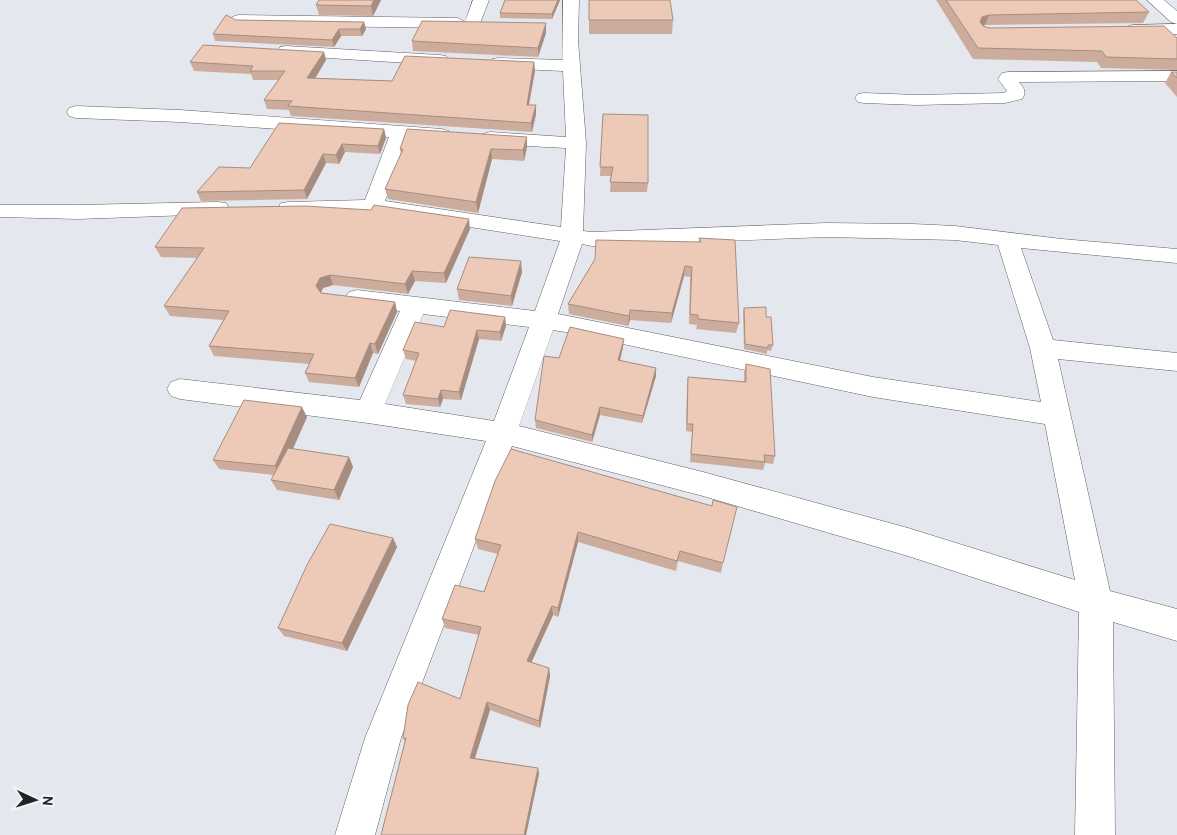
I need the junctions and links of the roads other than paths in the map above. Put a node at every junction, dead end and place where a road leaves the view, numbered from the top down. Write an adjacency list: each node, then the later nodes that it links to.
1 (481, 0): 6 (street)
2 (570, 0): 9 (street)
3 (1155, 0): 4 (street)
4 (1177, 19)
5 (238, 20): 6 (street)
6 (473, 23): 7 (street)
7 (492, 24)
8 (550, 26): 9 (street)
9 (570, 26): 15 (street)
10 (1177, 29): 11 (street)
11 (1112, 30)
12 (266, 50): 13 (street)
13 (454, 61)
14 (484, 62): 15 (street)
15 (572, 66): 20 (street)
16 (1177, 76): 17 (street)
17 (864, 98)
18 (76, 112): 19 (street)
19 (400, 132): 20 (street); 21 (street)
20 (576, 143): 25 (street)
21 (373, 206): 23 (street); 25 (street)
22 (240, 208): 24 (street)
23 (268, 208)
24 (0, 211)
25 (572, 238): 26 (street); 30 (street)
26 (1007, 239): 27 (street); 31 (street)
27 (1177, 256)
28 (333, 295): 29 (street)
29 (415, 304): 30 (street); 34 (street)
30 (543, 319): 35 (street); 36 (street)
31 (1043, 348): 32 (street); 35 (street)
32 (1177, 362)
33 (180, 389): 34 (street)
34 (368, 412): 36 (street)
35 (1057, 415): 37 (street)
36 (502, 433): 37 (street); 39 (street)
37 (1096, 602): 38 (street); 40 (street)
38 (1177, 625)
39 (355, 835)
40 (1095, 835)

